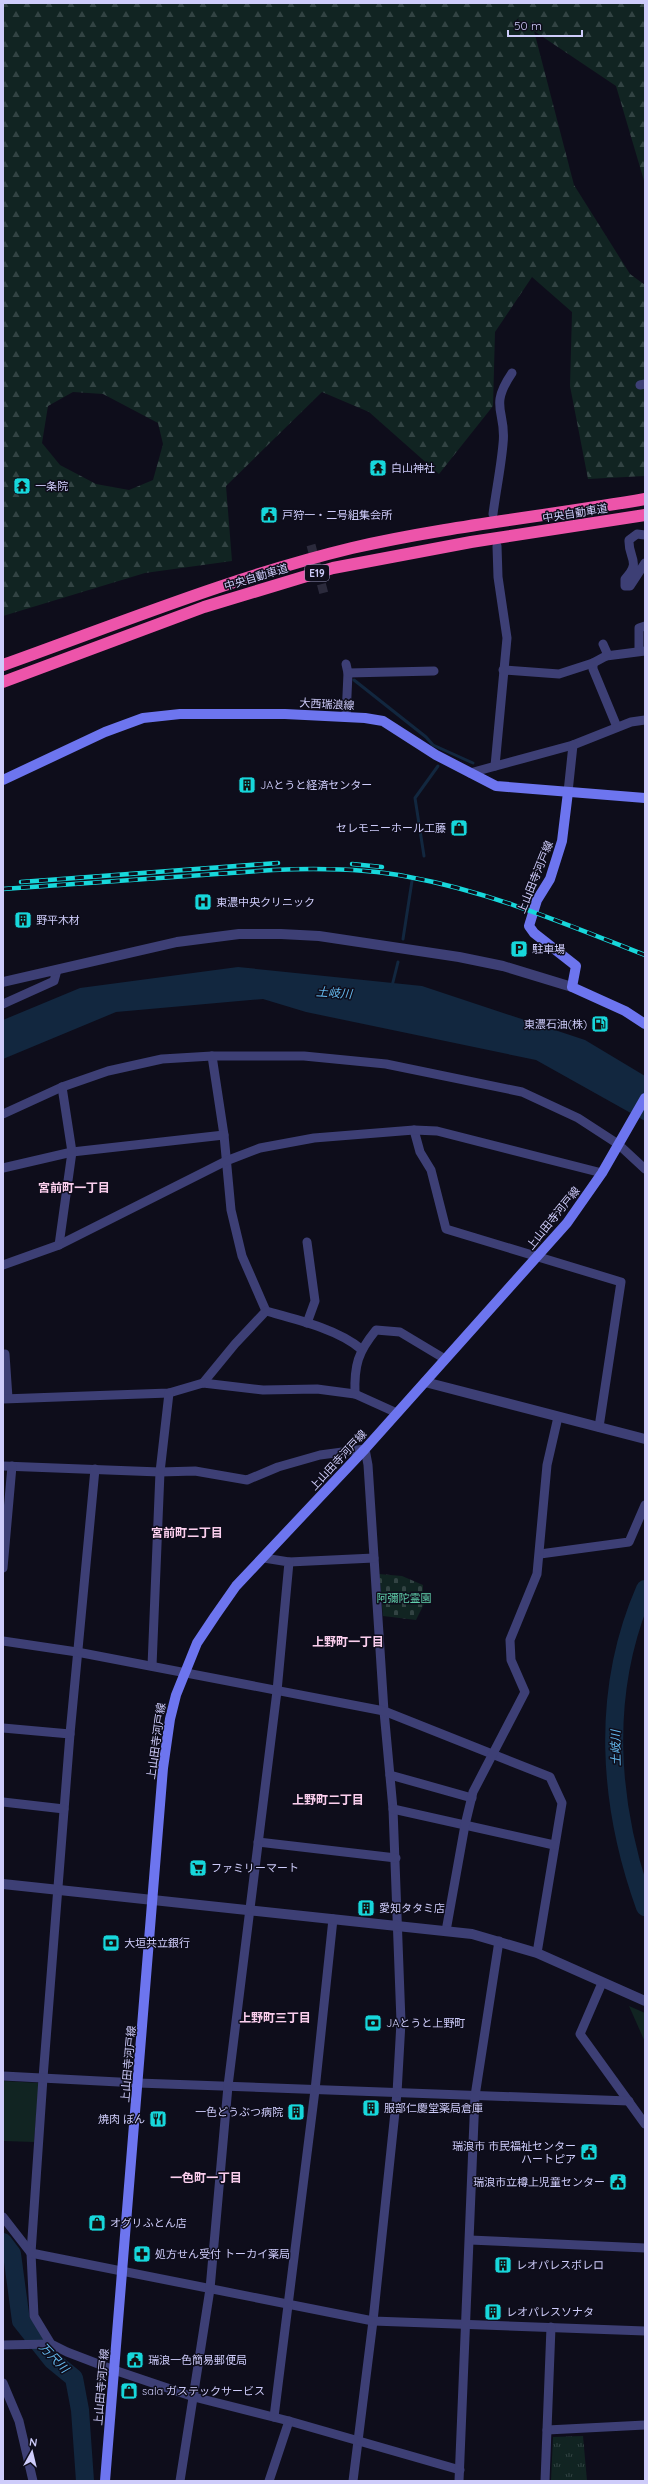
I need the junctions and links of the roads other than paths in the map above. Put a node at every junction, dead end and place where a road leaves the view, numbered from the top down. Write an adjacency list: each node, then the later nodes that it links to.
1 (512, 373): 3 (street)
2 (645, 499): 13 (highway, 中央自動車道 / E19)
3 (493, 514)
4 (645, 515): 16 (highway, 中央自動車道 / E19)
5 (645, 536): 7 (street)
6 (497, 546): 14 (street)
7 (645, 563)
8 (645, 626): 10 (street)
9 (604, 644): 11 (street)
10 (642, 650): 11 (street)
11 (606, 656): 12 (street)
12 (593, 663): 14 (street); 19 (street)
13 (3, 665)
14 (503, 670): 21 (street)
15 (434, 671): 17 (street)
16 (3, 682)
17 (346, 716): 22 (main road, 大西瑞浪線); 23 (main road, 大西瑞浪線)
18 (645, 720): 19 (street)
19 (617, 727): 20 (street)
20 (573, 745): 21 (street); 24 (street)
21 (495, 766): 22 (street)
22 (470, 773): 24 (main road, 大西瑞浪線)
23 (3, 780)
24 (568, 792): 25 (main road, 大西瑞浪線); 28 (main road, 上山田寺河戸線)
25 (645, 798)
26 (56, 970): 27 (street); 28 (street); 29 (street)
27 (3, 982)
28 (572, 986): 30 (main road)
29 (3, 1004)
30 (645, 1024)
31 (212, 1056): 32 (street); 36 (street); 37 (street)
32 (62, 1087): 34 (street); 38 (street)
33 (645, 1098): 37 (main road, 上山田寺河戸線)
34 (3, 1114)
35 (414, 1130): 39 (street); 42 (street); 45 (street)
36 (224, 1134): 38 (street); 39 (street)
37 (619, 1142): 41 (street); 42 (main road, 上山田寺河戸線)
38 (72, 1152): 40 (street); 44 (street)
39 (226, 1161): 44 (street); 47 (street)
40 (3, 1168)
41 (645, 1169)
42 (602, 1173): 45 (main road, 上山田寺河戸線)
43 (307, 1242): 48 (street)
44 (59, 1245): 46 (street)
45 (536, 1258): 51 (main road, 上山田寺河戸線); 59 (street)
46 (3, 1265)
47 (266, 1311): 48 (street); 53 (street)
48 (307, 1323): 49 (street)
49 (361, 1349): 51 (street); 55 (street)
50 (5, 1354): 56 (street)
51 (445, 1359): 52 (main road, 上山田寺河戸線)
52 (425, 1382): 57 (main road, 上山田寺河戸線); 58 (street)
53 (203, 1383): 54 (street); 55 (street)
54 (169, 1393): 56 (street); 64 (street)
55 (355, 1394): 57 (street)
56 (6, 1399)
57 (396, 1414): 61 (main road, 上山田寺河戸線)
58 (558, 1416): 59 (street); 66 (street)
59 (599, 1427): 60 (street)
60 (645, 1439)
61 (365, 1449): 64 (street); 67 (main road, 上山田寺河戸線); 68 (street)
62 (8, 1466): 63 (street); 70 (street)
63 (95, 1468): 64 (street); 72 (street)
64 (160, 1472): 73 (street)
65 (645, 1505): 66 (street)
66 (540, 1554): 79 (street)
67 (264, 1558): 69 (street); 74 (main road, 上山田寺河戸線)
68 (374, 1558): 69 (street); 76 (street)
69 (289, 1562): 75 (street)
70 (3, 1568)
71 (3, 1641): 72 (street)
72 (77, 1652): 73 (street); 78 (street)
73 (152, 1666): 74 (street)
74 (184, 1673): 75 (street); 91 (main road, 上山田寺河戸線)
75 (276, 1691): 76 (street); 86 (street)
76 (384, 1711): 79 (street); 80 (street)
77 (3, 1728): 78 (street)
78 (70, 1734): 83 (street)
79 (492, 1754): 81 (street); 87 (street)
80 (390, 1776): 81 (street); 84 (street)
81 (472, 1798): 85 (street)
82 (3, 1802): 83 (street)
83 (64, 1808): 90 (street)
84 (393, 1809): 85 (street); 88 (street)
85 (465, 1825): 87 (street); 95 (street)
86 (258, 1842): 88 (street); 92 (street)
87 (554, 1845): 97 (street)
88 (396, 1858): 94 (street)
89 (3, 1884): 90 (street)
90 (57, 1890): 91 (street); 101 (street)
91 (154, 1900): 92 (street); 102 (main road, 上山田寺河戸線)
92 (250, 1910): 93 (street); 103 (street)
93 (333, 1919): 94 (street); 104 (street)
94 (399, 1928): 95 (street); 105 (street)
95 (446, 1931): 96 (street)
96 (499, 1941): 97 (street); 106 (street)
97 (537, 1953): 98 (street)
98 (602, 1983): 99 (street); 107 (street)
99 (645, 2001)
100 (3, 2076): 101 (street)
101 (43, 2078): 102 (street); 112 (street)
102 (138, 2083): 103 (street); 113 (main road, 上山田寺河戸線)
103 (228, 2086): 104 (street); 114 (street)
104 (315, 2090): 105 (street); 115 (street)
105 (397, 2093): 106 (street); 116 (street)
106 (475, 2096): 107 (street); 110 (street)
107 (629, 2101): 108 (street)
108 (645, 2124)
109 (3, 2217): 112 (street)
110 (470, 2240): 111 (street); 117 (street)
111 (645, 2248)
112 (31, 2253): 113 (street); 121 (street)
113 (122, 2273): 114 (street); 122 (main road, 上山田寺河戸線)
114 (210, 2289): 115 (street); 124 (street)
115 (289, 2305): 116 (street); 125 (street)
116 (373, 2321): 117 (street); 129 (street)
117 (466, 2324): 118 (street); 130 (street)
118 (551, 2327): 119 (street); 128 (street)
119 (645, 2330)
120 (3, 2344): 121 (street)
121 (51, 2344): 122 (street)
122 (114, 2370): 124 (street); 132 (main road, 上山田寺河戸線)
123 (3, 2383): 131 (street)
124 (194, 2397): 125 (street); 133 (street)
125 (274, 2417): 126 (street)
126 (289, 2421): 129 (street); 134 (street)
127 (645, 2425): 128 (street)
128 (547, 2430): 137 (street)
129 (359, 2440): 130 (street); 135 (street)
130 (460, 2470): 136 (street)
131 (33, 2481)
132 (105, 2481)
133 (180, 2481)
134 (269, 2481)
135 (353, 2481)
136 (459, 2481)
137 (545, 2481)

